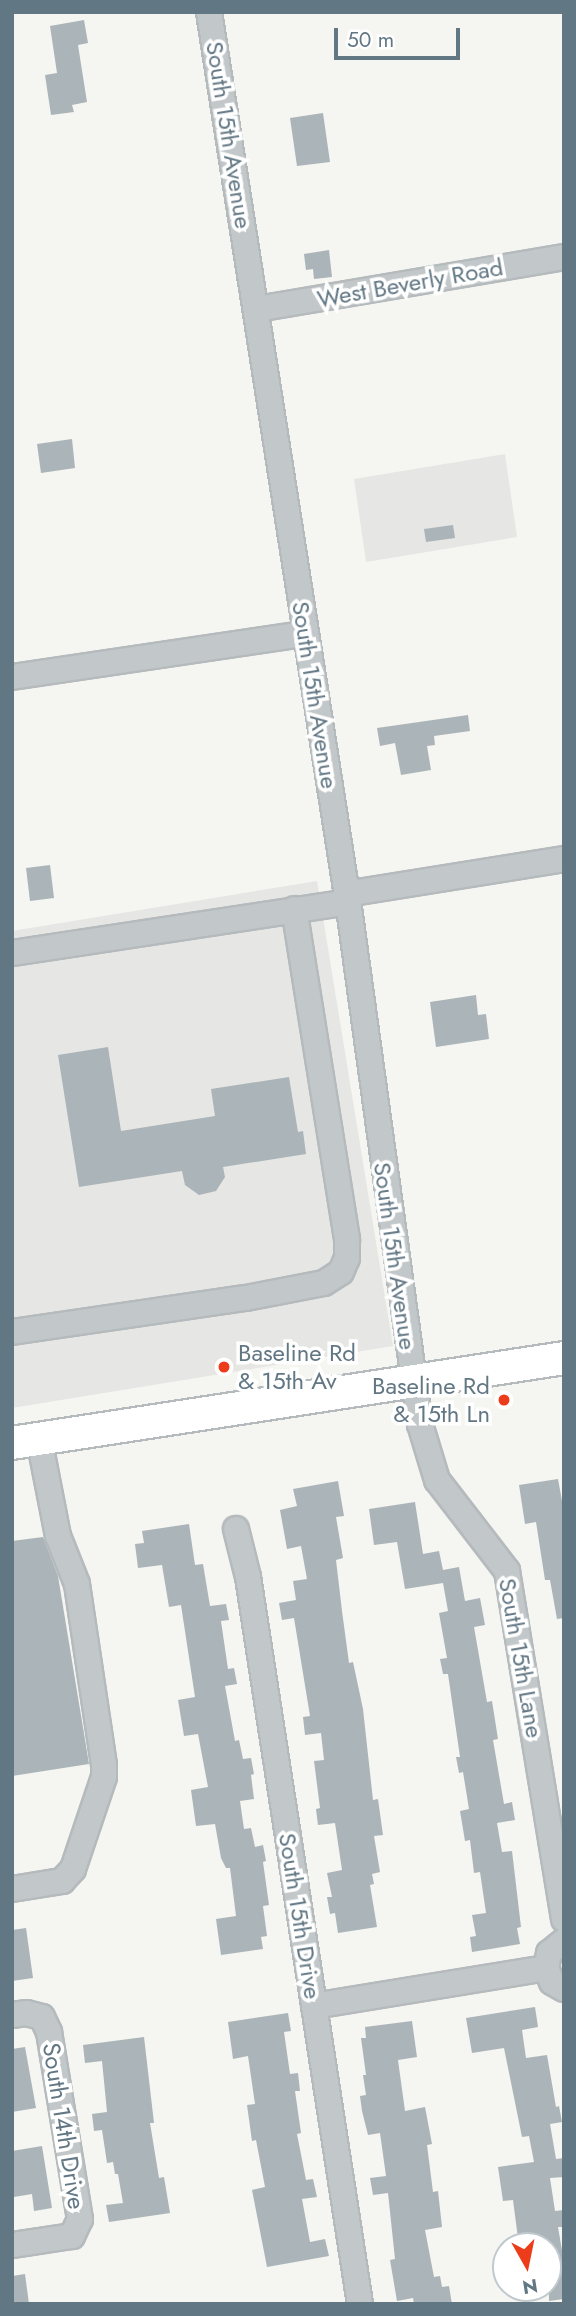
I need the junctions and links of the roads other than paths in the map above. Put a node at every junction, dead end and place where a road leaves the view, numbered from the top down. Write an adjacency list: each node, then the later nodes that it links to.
1 (209, 12): 3 (street, South 15th Avenue)
2 (564, 257): 3 (street, West Beverly Road)
3 (257, 309): 4 (street, South 15th Avenue)
4 (304, 634): 5 (street); 7 (street, South 15th Avenue)
5 (12, 677)
6 (564, 859): 7 (street)
7 (347, 898): 8 (street); 12 (street, South 15th Avenue)
8 (294, 909): 9 (street); 10 (street)
9 (12, 953)
10 (12, 1332)
11 (564, 1358): 12 (main road)
12 (412, 1379): 13 (main road); 16 (street, South 15th Lane)
13 (26, 1441): 15 (street)
14 (236, 1529): 20 (street, South 15th Drive)
15 (12, 1889)
16 (564, 1919)
17 (564, 1941): 18 (street)
18 (546, 1968): 19 (street); 20 (street)
19 (564, 1989)
20 (314, 2007): 23 (street, South 15th Drive)
21 (12, 2015): 22 (street, South 14th Drive)
22 (12, 2245)
23 (360, 2304)

